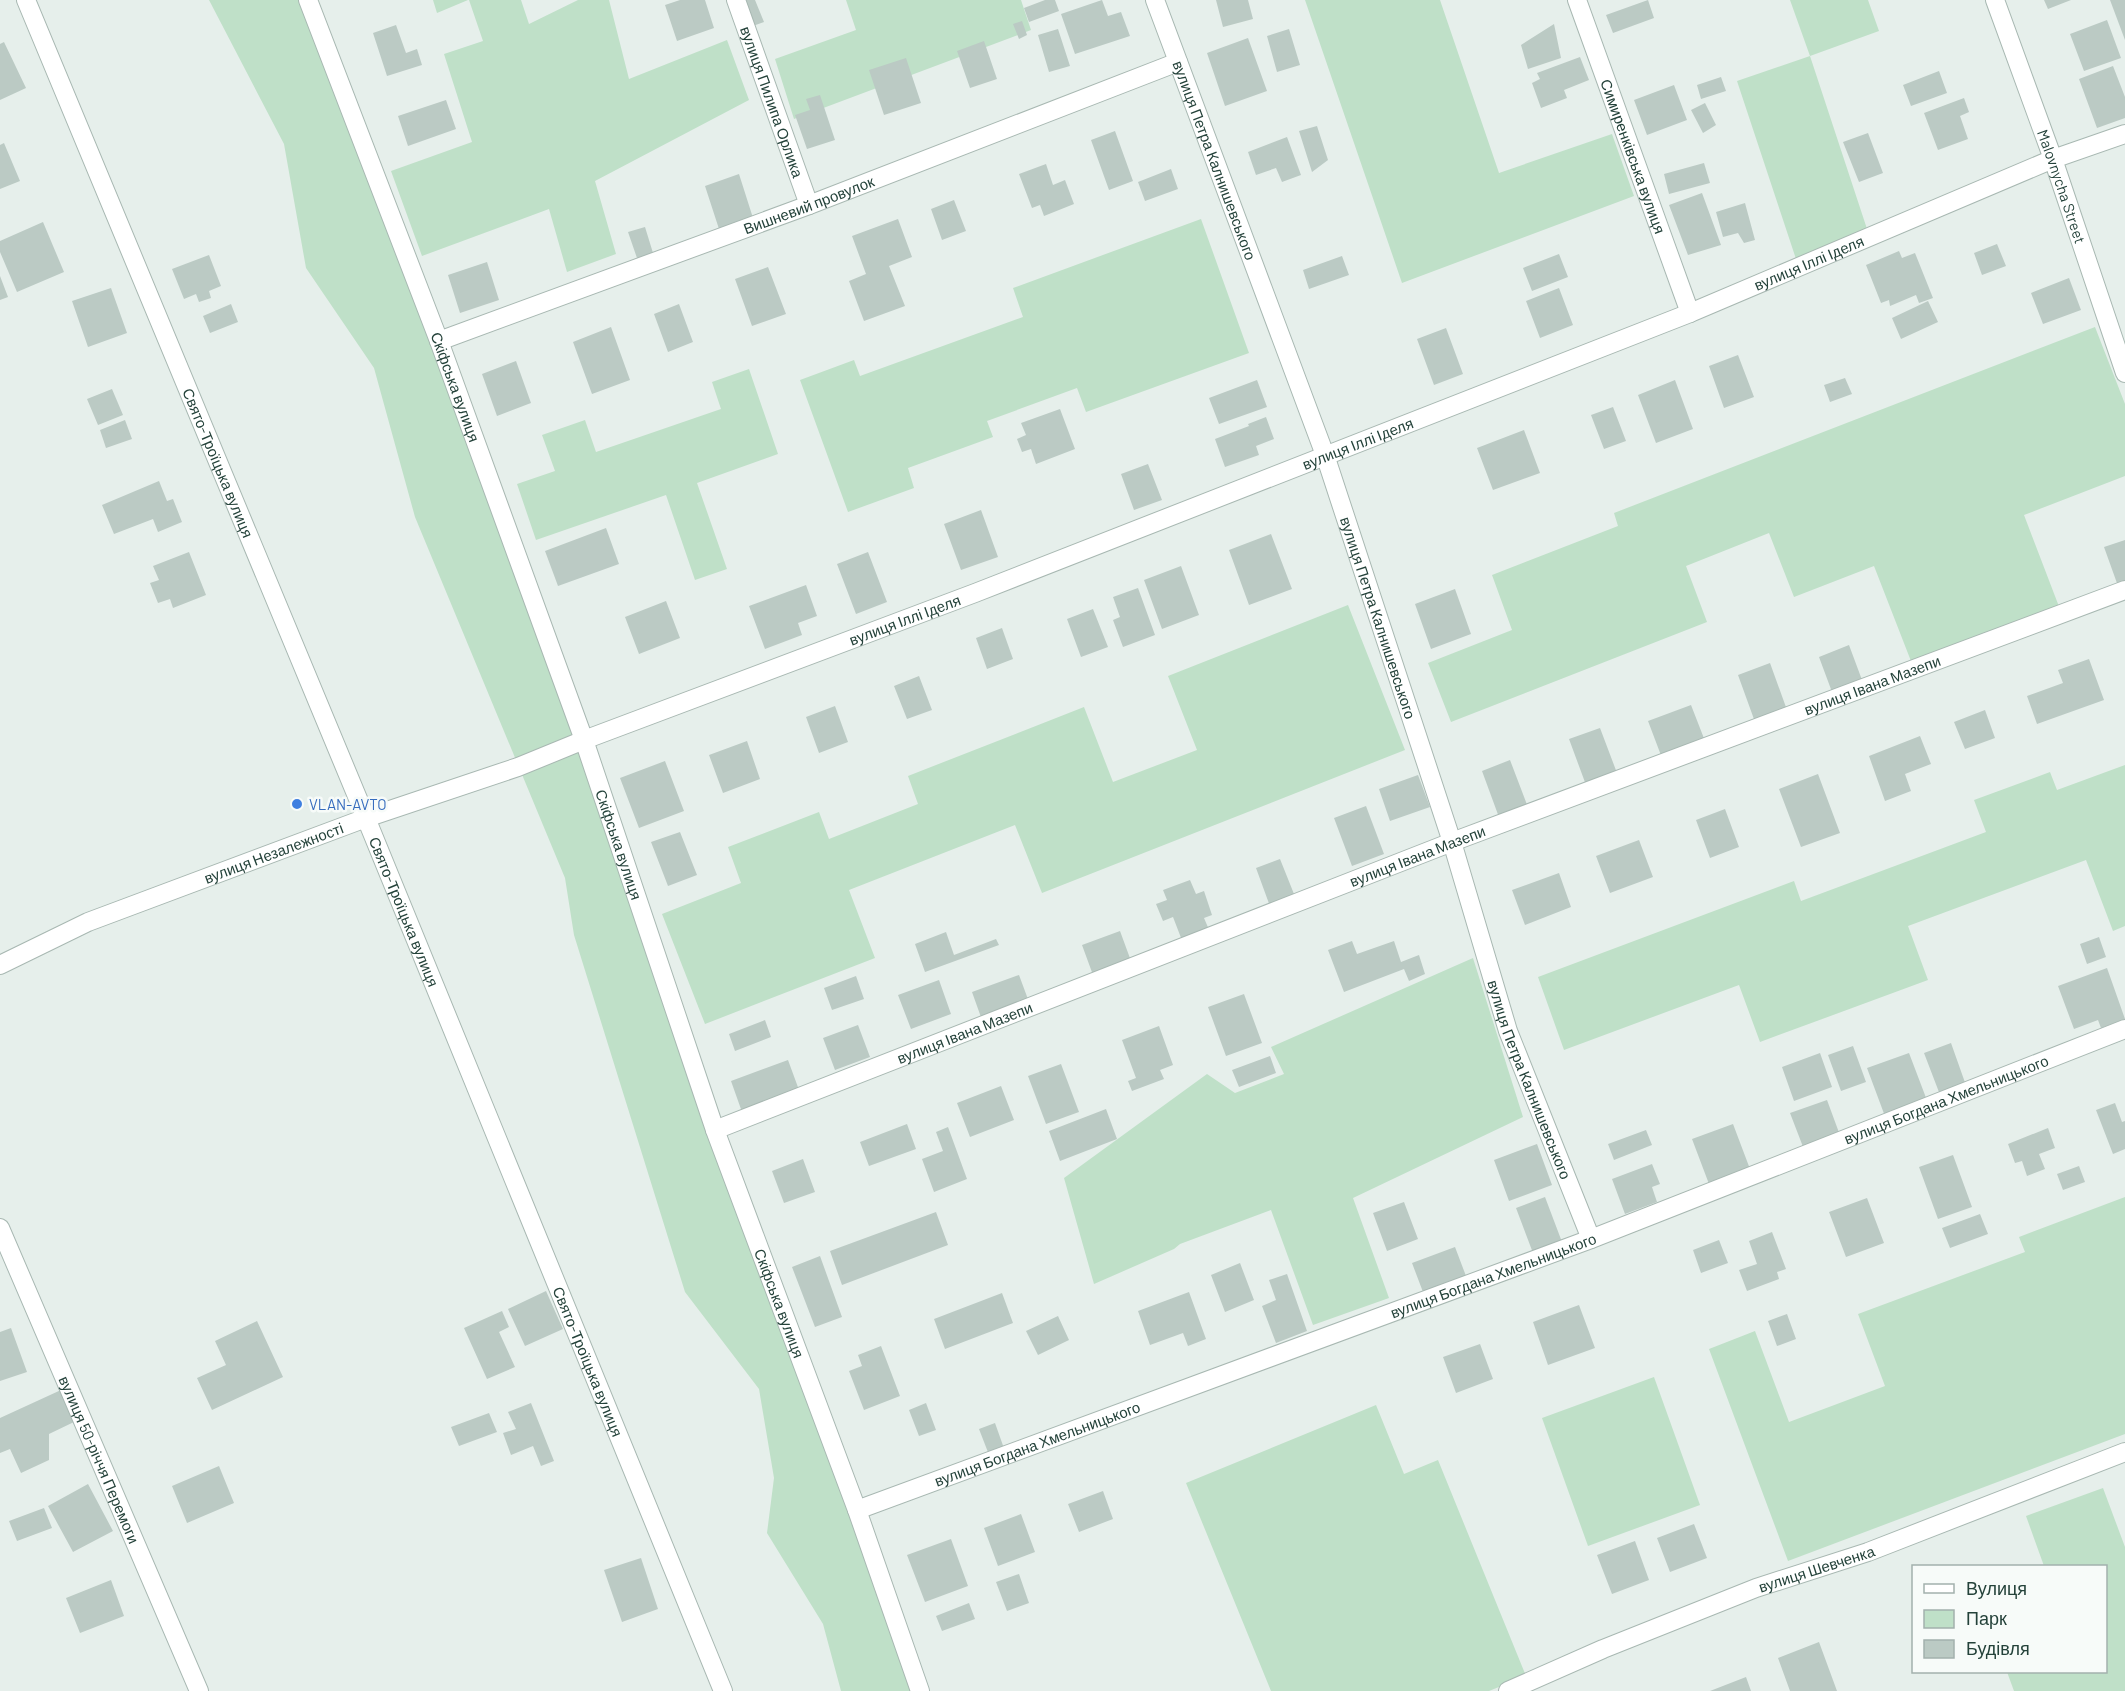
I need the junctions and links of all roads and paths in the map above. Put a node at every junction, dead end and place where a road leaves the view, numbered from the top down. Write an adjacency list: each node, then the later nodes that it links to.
1 (26, 0): 17 (street, Свято-Троїцька вулиця)
2 (308, 0): 12 (street, Скіфська вулиця)
3 (736, 0): 10 (street, вулиця Пилипа Орлика)
4 (1155, 0): 7 (street, вулиця Петра Калнишевського)
5 (1577, 0): 11 (street, Симиренківська вулиця)
6 (1995, 0): 9 (street, Malovnycha Street)
7 (1178, 62): 10 (street, Вишневий провулок); 14 (street, вулиця Петра Калнишевського)
8 (2125, 134): 9 (street, вулиця Іллі Іделя)
9 (2053, 159): 11 (street, вулиця Іллі Іделя); 13 (street, Malovnycha Street)
10 (809, 205): 12 (street, Вишневий провулок)
11 (1690, 313): 14 (street, вулиця Іллі Іделя)
12 (439, 341): 16 (street, Скіфська вулиця)
13 (2125, 374)
14 (1325, 455): 16 (street, вулиця Іллі Іделя); 18 (street, вулиця Петра Калнишевського)
15 (2125, 590): 18 (street, вулиця Івана Мазепи)
16 (584, 740): 17 (street, вулиця Незалежності); 21 (street, Скіфська вулиця)
17 (366, 818): 19 (street, вулиця Незалежності); 27 (street, Свято-Троїцька вулиця)
18 (1452, 842): 21 (street, вулиця Івана Мазепи); 23 (street, вулиця Петра Калнишевського)
19 (0, 964)
20 (2125, 1029): 23 (street, вулиця Богдана Хмельницького)
21 (715, 1130): 25 (street, Скіфська вулиця)
22 (0, 1228): 26 (street, вулиця 50-річчя Перемоги)
23 (1590, 1239): 25 (street, вулиця Богдана Хмельницького)
24 (2125, 1452): 29 (street, вулиця Шевченка)
25 (857, 1510): 28 (street, Скіфська вулиця)
26 (199, 1691)
27 (723, 1691)
28 (920, 1691)
29 (1508, 1691)

